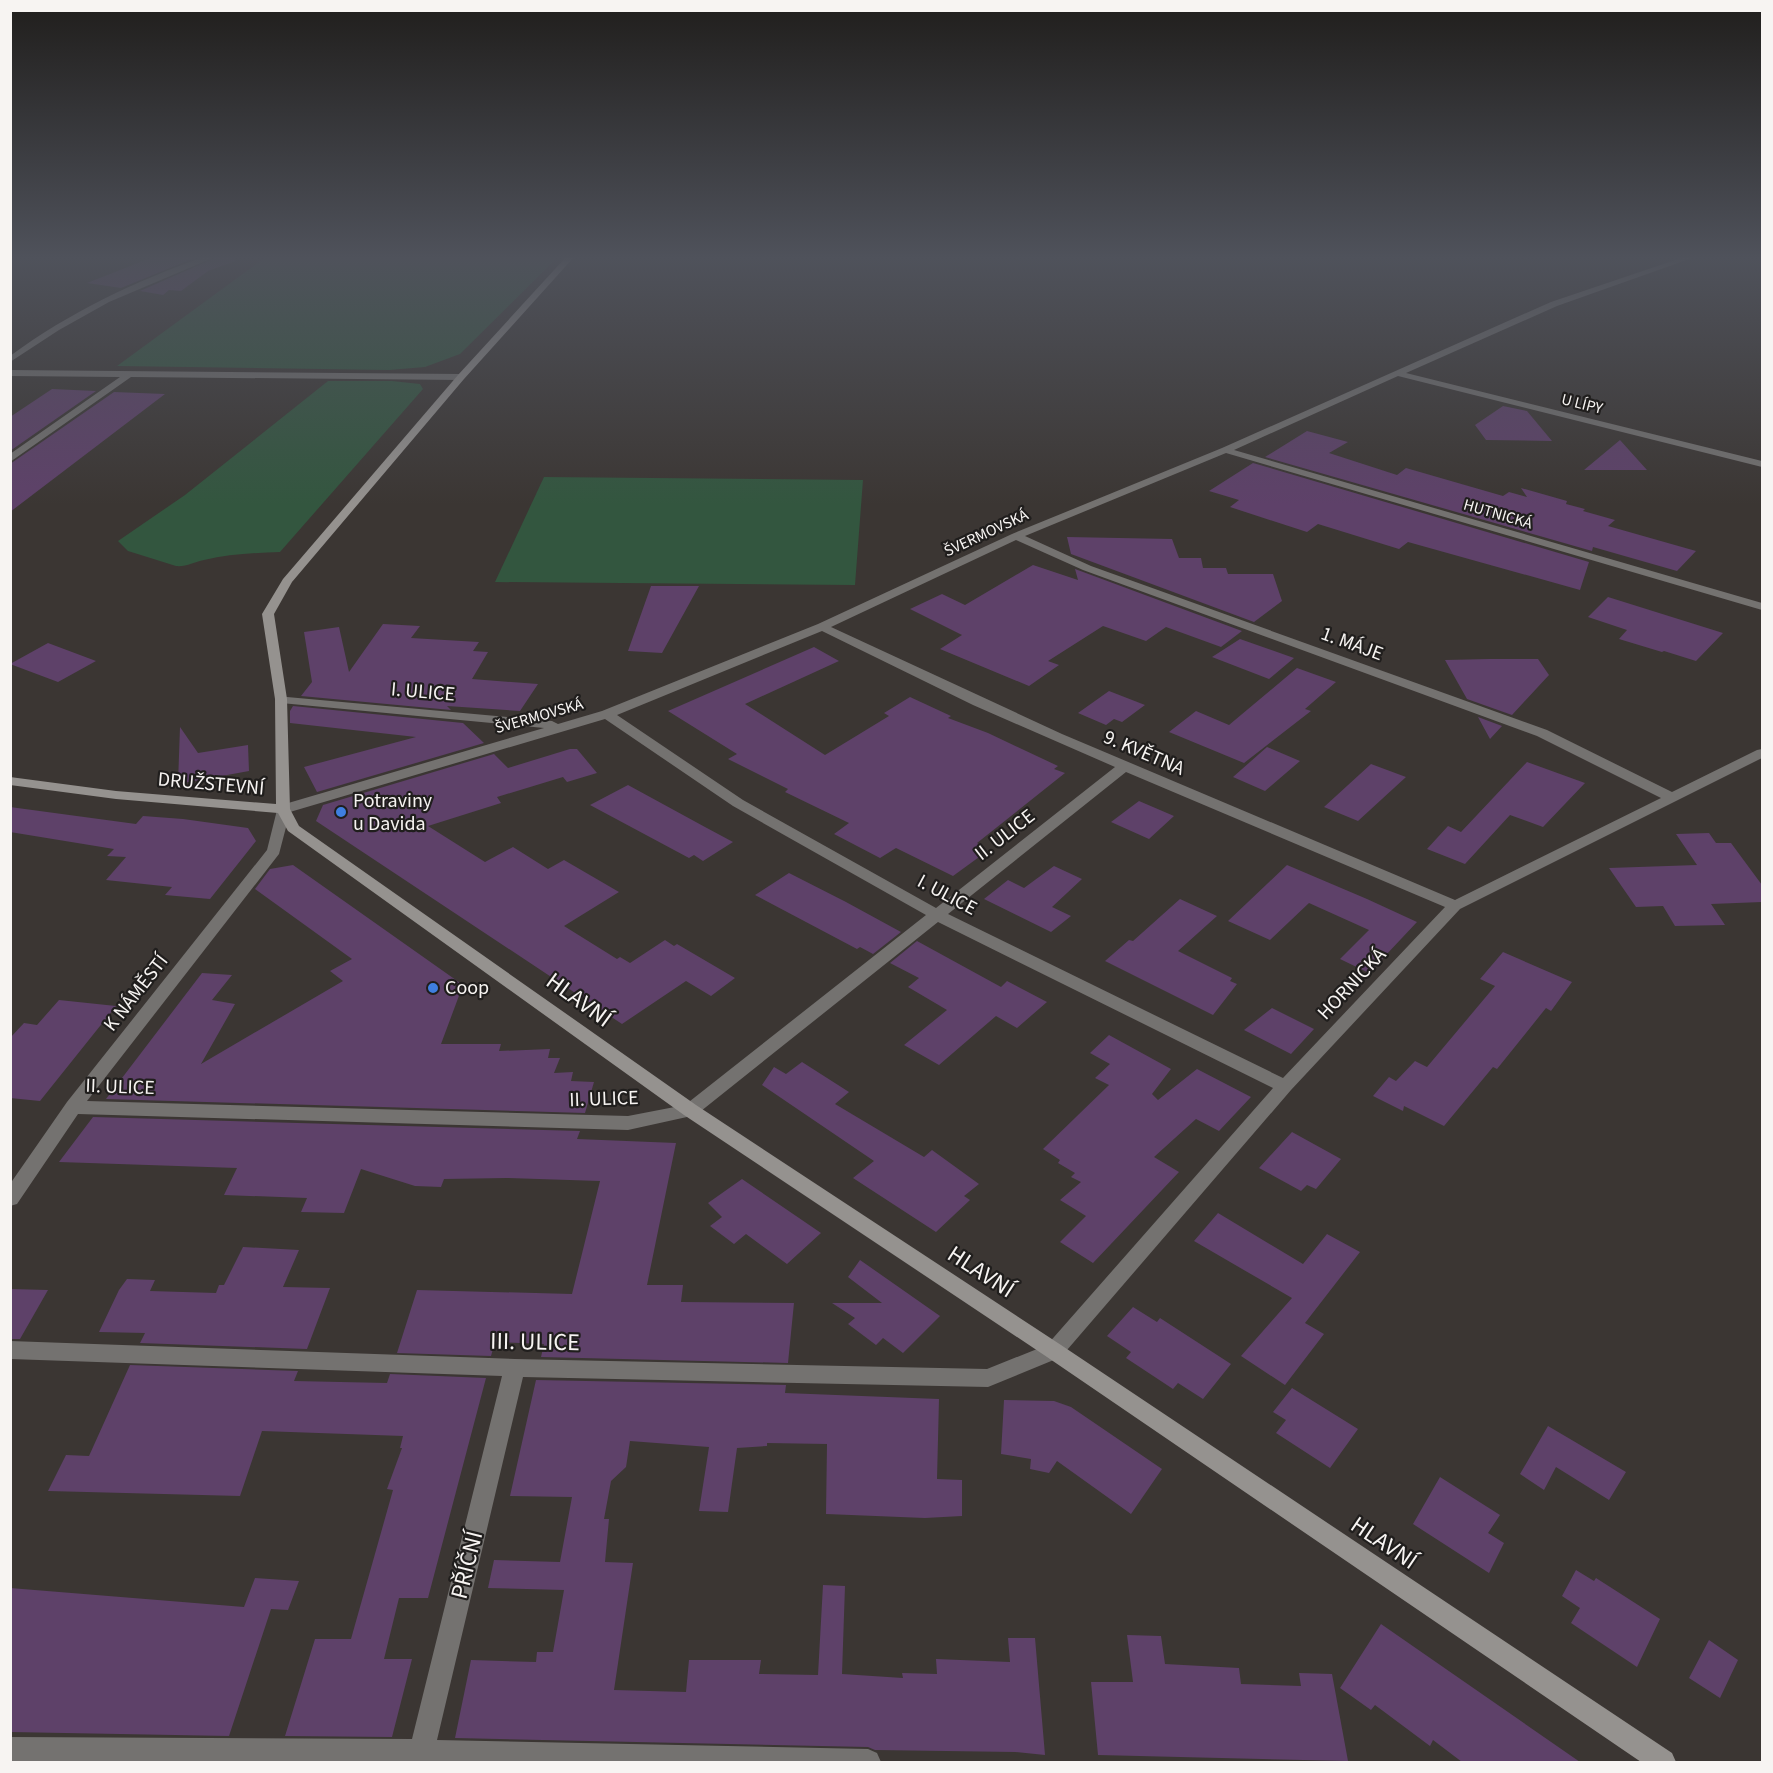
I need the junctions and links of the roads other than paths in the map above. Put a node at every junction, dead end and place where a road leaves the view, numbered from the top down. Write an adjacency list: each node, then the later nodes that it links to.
1 (38, 340): 4 (street)
2 (495, 340): 8 (main road, DRUŽSTEVNÍ)
3 (1472, 340): 6 (street, ŠVERMOVSKÁ)
4 (10, 360)
5 (10, 373): 7 (street)
6 (1395, 373): 9 (street, ŠVERMOVSKÁ); 11 (street, U LÍPY)
7 (128, 375): 8 (street); 10 (street)
8 (461, 377): 15 (main road, DRUŽSTEVNÍ)
9 (1225, 450): 12 (street, ŠVERMOVSKÁ); 13 (street, HUTNICKÁ)
10 (10, 459)
11 (1762, 464)
12 (1016, 536): 14 (street, ŠVERMOVSKÁ); 21 (street, 1. MÁJE)
13 (1762, 607)
14 (822, 627): 16 (street, ŠVERMOVSKÁ); 19 (street, 9. KVĚTNA)
15 (281, 699): 17 (street, I. ULICE); 22 (main road, DRUŽSTEVNÍ)
16 (607, 714): 17 (street, ŠVERMOVSKÁ); 24 (street, I. ULICE)
17 (561, 726): 22 (street, ŠVERMOVSKÁ)
18 (1762, 753): 21 (street, HORNICKÁ)
19 (1125, 766): 23 (street, 9. KVĚTNA); 24 (street, II. ULICE)
20 (10, 781): 22 (main road, DRUŽSTEVNÍ)
21 (1671, 797): 23 (street, HORNICKÁ)
22 (284, 809): 26 (street, K NÁMĚSTÍ); 27 (main road, HLAVNÍ)
23 (1455, 906): 25 (street, HORNICKÁ)
24 (937, 915): 25 (street, I. ULICE); 27 (street, II. ULICE)
25 (1285, 1086): 30 (street, HORNICKÁ)
26 (73, 1107): 27 (street, II. ULICE); 28 (street, K NÁMĚSTÍ)
27 (690, 1110): 30 (main road, HLAVNÍ)
28 (10, 1199)
29 (10, 1350): 31 (street, III. ULICE)
30 (1054, 1351): 31 (street, III. ULICE); 35 (main road, HLAVNÍ)
31 (515, 1368): 33 (street, PŘÍČNÍ)
32 (10, 1750): 33 (street)
33 (420, 1757): 34 (street)
34 (868, 1762)
35 (1663, 1762)

